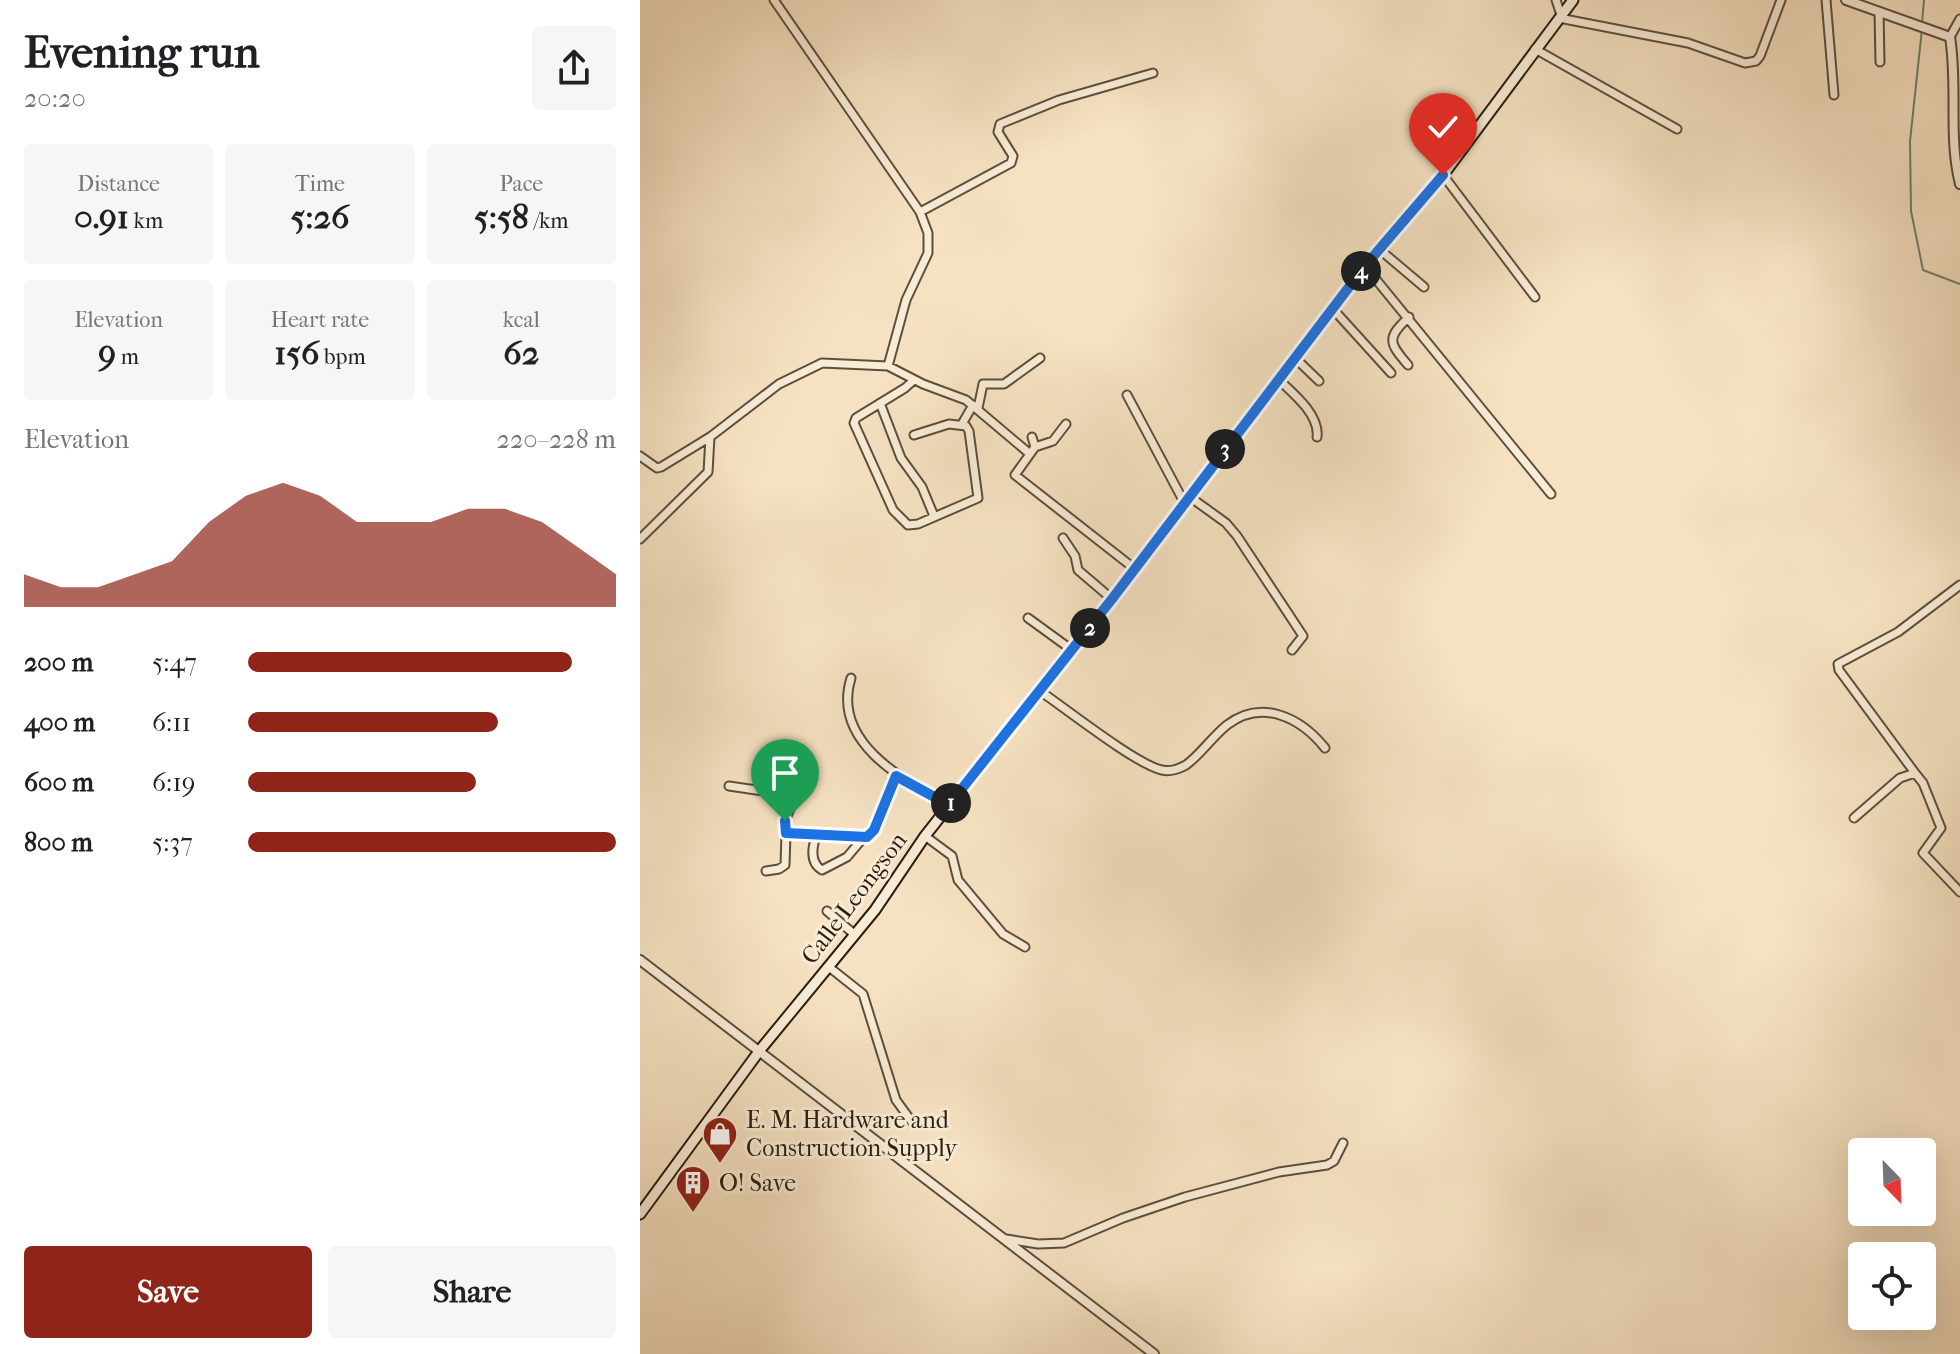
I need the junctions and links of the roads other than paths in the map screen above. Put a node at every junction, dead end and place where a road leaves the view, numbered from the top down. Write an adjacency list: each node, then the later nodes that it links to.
1 (774, 0): 19 (street)
2 (1556, 0): 8 (street)
3 (1573, 0): 8 (main road, Calle Leongson)
4 (1781, 0): 8 (street)
5 (1826, 0): 14 (street)
6 (1846, 0): 7 (street)
7 (1879, 12): 10 (street); 12 (street)
8 (1560, 16): 11 (main road, Calle Leongson)
9 (1960, 19): 10 (street)
10 (1948, 36): 15 (street)
11 (1535, 49): 16 (street); 17 (main road, Calle Leongson)
12 (1880, 62)
13 (1153, 73): 19 (street)
14 (1834, 95)
15 (1958, 117): 18 (street)
16 (1677, 129)
17 (1443, 175): 20 (main road, Calle Leongson); 23 (street)
18 (1960, 184)
19 (920, 212): 29 (street)
20 (1379, 249): 21 (main road, Calle Leongson); 22 (street)
21 (1365, 266): 24 (main road, Calle Leongson); 25 (street)
22 (1424, 287)
23 (1535, 297)
24 (1333, 309): 26 (main road, Calle Leongson); 30 (street)
25 (1409, 317): 28 (street); 45 (street)
26 (1294, 357): 31 (main road, Calle Leongson); 33 (street)
27 (1040, 358): 36 (street)
28 (1408, 365)
29 (888, 366): 32 (street); 40 (street)
30 (1391, 373)
31 (1278, 379): 42 (street); 46 (main road, Calle Leongson)
32 (914, 380): 35 (street); 36 (street)
33 (1319, 381)
34 (1127, 395): 46 (street)
35 (880, 403): 47 (street); 47 (street)
36 (976, 407): 37 (street); 43 (street)
37 (962, 424): 39 (street); 47 (street)
38 (1066, 424): 43 (street)
39 (914, 435)
40 (710, 437): 44 (street); 49 (street)
41 (1032, 437): 43 (street)
42 (1317, 437)
43 (1032, 451): 50 (street)
44 (640, 456)
45 (1551, 494)
46 (1187, 501): 50 (main road, Calle Leongson); 55 (street)
47 (934, 516)
48 (1063, 538): 52 (street)
49 (640, 539)
50 (1135, 569): 52 (main road, Calle Leongson)
51 (1960, 585): 60 (street)
52 (1112, 599): 54 (main road, Calle Leongson)
53 (1028, 618): 54 (street)
54 (1072, 650): 57 (main road, Calle Leongson)
55 (1292, 650)
56 (851, 678): 61 (street)
57 (1040, 691): 58 (street); 64 (main road, Calle Leongson)
58 (1325, 748)
59 (800, 751): 63 (street)
60 (1915, 773): 65 (street); 71 (street)
61 (896, 776): 64 (street); 69 (street)
62 (729, 786): 63 (street)
63 (797, 796): 66 (street)
64 (949, 805): 68 (main road, Calle Leongson)
65 (1854, 818)
66 (786, 833): 67 (street); 70 (street)
67 (816, 836): 69 (street); 69 (street)
68 (925, 836): 73 (main road, Calle Leongson); 74 (street)
69 (864, 837)
70 (766, 871)
71 (1960, 892)
72 (827, 911): 73 (street)
73 (854, 934): 76 (main road, Calle Leongson)
74 (1025, 947)
75 (640, 960): 77 (street)
76 (829, 967): 77 (main road, Calle Leongson); 78 (street)
77 (760, 1050): 80 (main road, Calle Leongson); 81 (street)
78 (912, 1122)
79 (1343, 1143): 81 (street)
80 (640, 1214)
81 (1006, 1239): 82 (street)
82 (1154, 1354)

